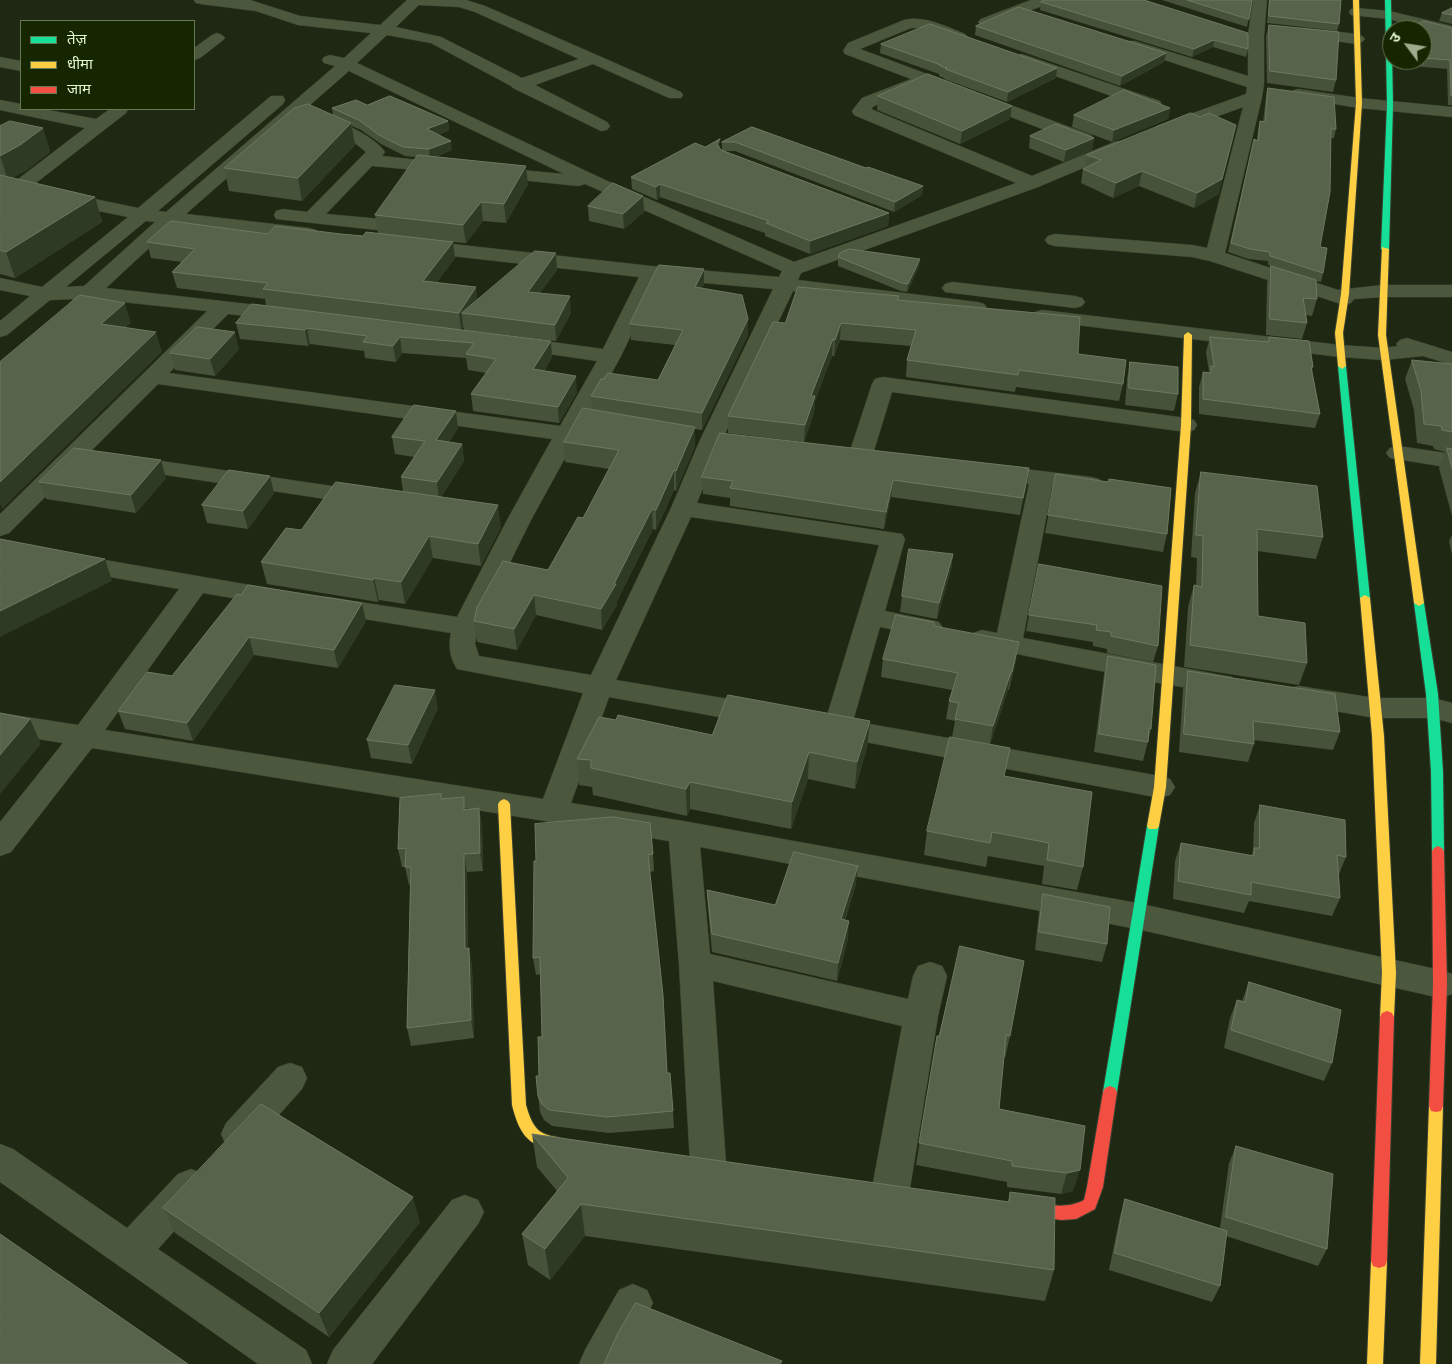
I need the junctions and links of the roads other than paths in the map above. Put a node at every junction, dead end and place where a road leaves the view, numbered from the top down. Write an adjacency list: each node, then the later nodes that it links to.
1 (202, 0): 9 (street)
2 (235, 0): 9 (street)
3 (416, 0): 13 (street); 25 (street)
4 (1046, 0): 8 (street)
5 (1260, 0): 16 (street)
6 (1356, 6): 7 (street); 20 (street)
7 (1388, 7): 15 (street); 36 (street)
8 (1017, 9): 11 (street); 18 (street)
9 (265, 10): 12 (street)
10 (372, 16): 12 (street)
11 (1044, 17)
12 (360, 27): 13 (street); 27 (street)
13 (383, 30): 27 (street); 30 (street)
14 (1238, 30): 16 (street)
15 (1452, 31)
16 (1261, 32): 32 (street)
17 (1288, 32): 20 (street)
18 (955, 35): 22 (street); 29 (street)
19 (217, 38): 23 (street)
20 (1357, 39): 34 (street)
21 (1118, 40): 32 (street)
22 (973, 42)
23 (195, 53)
24 (1010, 54): 43 (street)
25 (593, 59): 30 (street); 33 (street)
26 (0, 62): 28 (street)
27 (347, 64): 41 (street); 48 (street)
28 (20, 66)
29 (926, 78): 46 (street); 49 (street)
30 (519, 85): 45 (street)
31 (291, 88): 37 (street)
32 (1255, 89): 34 (street); 43 (street); 57 (street)
33 (675, 95)
34 (1358, 103): 36 (street); 65 (street)
35 (0, 105): 38 (street)
36 (1390, 105): 42 (street); 61 (street)
37 (270, 106): 41 (street); 51 (street)
38 (20, 109)
39 (24, 110): 44 (street)
40 (119, 110): 44 (street)
41 (294, 110): 47 (street); 52 (street)
42 (1452, 112)
43 (1191, 118): 46 (street)
44 (98, 125): 50 (street)
45 (601, 126)
46 (1112, 150): 49 (street)
47 (368, 160): 48 (street); 54 (street)
48 (597, 183): 59 (street)
49 (1032, 183): 55 (street)
50 (9, 187): 51 (street)
51 (148, 209): 52 (street); 64 (street)
52 (177, 213): 54 (street); 58 (street); 63 (street)
53 (885, 216): 55 (street)
54 (312, 217): 59 (street)
55 (912, 227): 59 (street)
56 (1055, 240): 57 (street)
57 (1215, 256): 65 (street)
58 (651, 272): 59 (street); 74 (street)
59 (789, 277): 70 (street); 72 (street); 87 (street)
60 (0, 284): 64 (street)
61 (1383, 290): 62 (street); 65 (street); 73 (street)
62 (1452, 291)
63 (90, 292): 64 (street); 66 (street); 67 (street)
64 (47, 294): 69 (street)
65 (1345, 296): 72 (street)
66 (223, 306): 68 (street); 76 (street)
67 (68, 310)
68 (300, 316)
69 (0, 331)
70 (1188, 335): 72 (street); 78 (street)
71 (494, 341): 74 (street)
72 (1340, 342): 73 (street); 98 (street)
73 (1383, 345): 75 (street); 79 (street)
74 (610, 356): 77 (street)
75 (1452, 359)
76 (153, 376): 77 (street); 80 (street)
77 (578, 424): 92 (street)
78 (1186, 425): 81 (street); 94 (street)
79 (1398, 453): 82 (street); 99 (street)
80 (73, 455): 86 (street); 88 (street)
81 (860, 457)
82 (1452, 461)
83 (966, 469): 84 (street)
84 (1042, 479): 85 (street); 93 (street)
85 (1112, 487)
86 (383, 500)
87 (683, 508): 91 (street); 95 (street)
88 (0, 528)
89 (0, 550): 90 (street)
90 (196, 584): 92 (street); 104 (street)
91 (870, 617): 93 (street); 103 (street)
92 (465, 627): 95 (street)
93 (1008, 644): 94 (street)
94 (1169, 676): 96 (street); 105 (street)
95 (599, 686): 100 (street); 107 (street)
96 (1248, 688)
97 (1277, 692): 98 (street)
98 (1375, 708): 99 (street); 112 (street)
99 (1442, 711): 114 (street)
100 (780, 718)
101 (0, 722): 104 (street)
102 (809, 723): 103 (street)
103 (837, 728): 105 (street)
104 (85, 736): 106 (street); 109 (street)
105 (1160, 787): 110 (street)
106 (504, 804): 107 (street); 117 (street)
107 (553, 812): 108 (street)
108 (682, 832): 110 (street); 111 (street)
109 (0, 844)
110 (1137, 916): 112 (street); 121 (street)
111 (696, 964): 115 (street); 119 (street)
112 (1388, 973): 114 (street); 128 (street)
113 (930, 976): 115 (street)
114 (1440, 984): 129 (street)
115 (921, 1016): 120 (street)
116 (290, 1078): 123 (street)
117 (584, 1149)
118 (0, 1161): 123 (street)
119 (708, 1164)
120 (891, 1188)
121 (1004, 1205)
122 (465, 1212): 126 (street)
123 (130, 1252): 125 (street)
124 (633, 1302): 127 (street)
125 (292, 1364)
126 (347, 1364)
127 (600, 1364)
128 (1375, 1364)
129 (1428, 1364)

